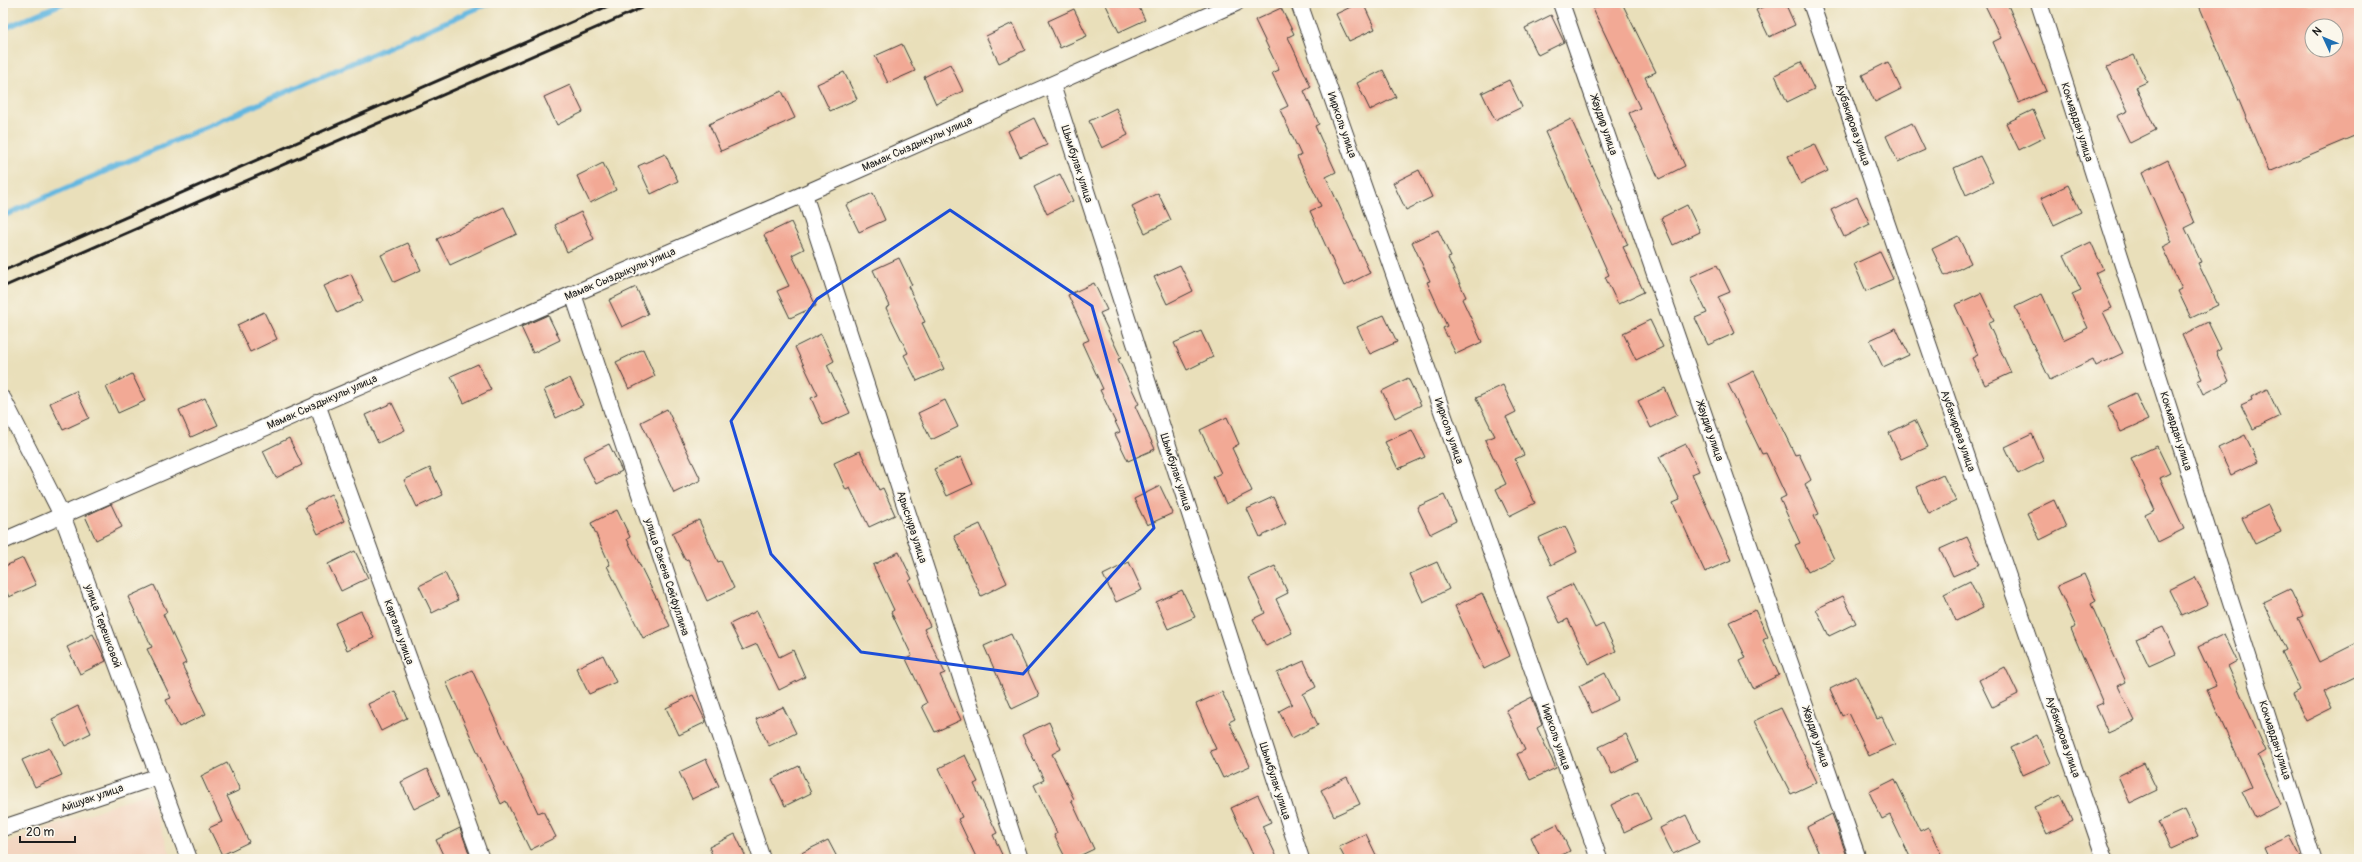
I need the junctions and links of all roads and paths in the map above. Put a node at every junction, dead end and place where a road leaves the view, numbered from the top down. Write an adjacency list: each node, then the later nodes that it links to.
1 (1236, 3): 6 (street, Мамак Сыздыкулы улица)
2 (1299, 3): 20 (street, Иирколь улица)
3 (1561, 3): 21 (street, Жаудир улица)
4 (1811, 3): 22 (street, Аубакирова улица)
5 (2039, 3): 23 (street, Кокмардан улица)
6 (1052, 85): 7 (street, Мамак Сыздыкулы улица); 19 (street, Шымбулак улица)
7 (804, 194): 8 (street, Мамак Сыздыкулы улица); 18 (street, Арыснура улица)
8 (573, 294): 10 (street, Мамак Сыздыкулы улица); 17 (street, улица Сакена Сейфуллина)
9 (3, 399): 11 (street, улица Терешковой)
10 (317, 404): 11 (street, Мамак Сыздыкулы улица); 16 (street, Каргалы улица)
11 (62, 515): 12 (street, Мамак Сыздыкулы улица); 13 (street, улица Терешковой)
12 (3, 541)
13 (159, 776): 14 (street, Айшуак улица); 15 (street, улица Терешковой)
14 (3, 828)
15 (189, 859)
16 (481, 859)
17 (762, 859)
18 (1020, 859)
19 (1301, 859)
20 (1599, 859)
21 (1858, 859)
22 (2105, 859)
23 (2313, 859)

